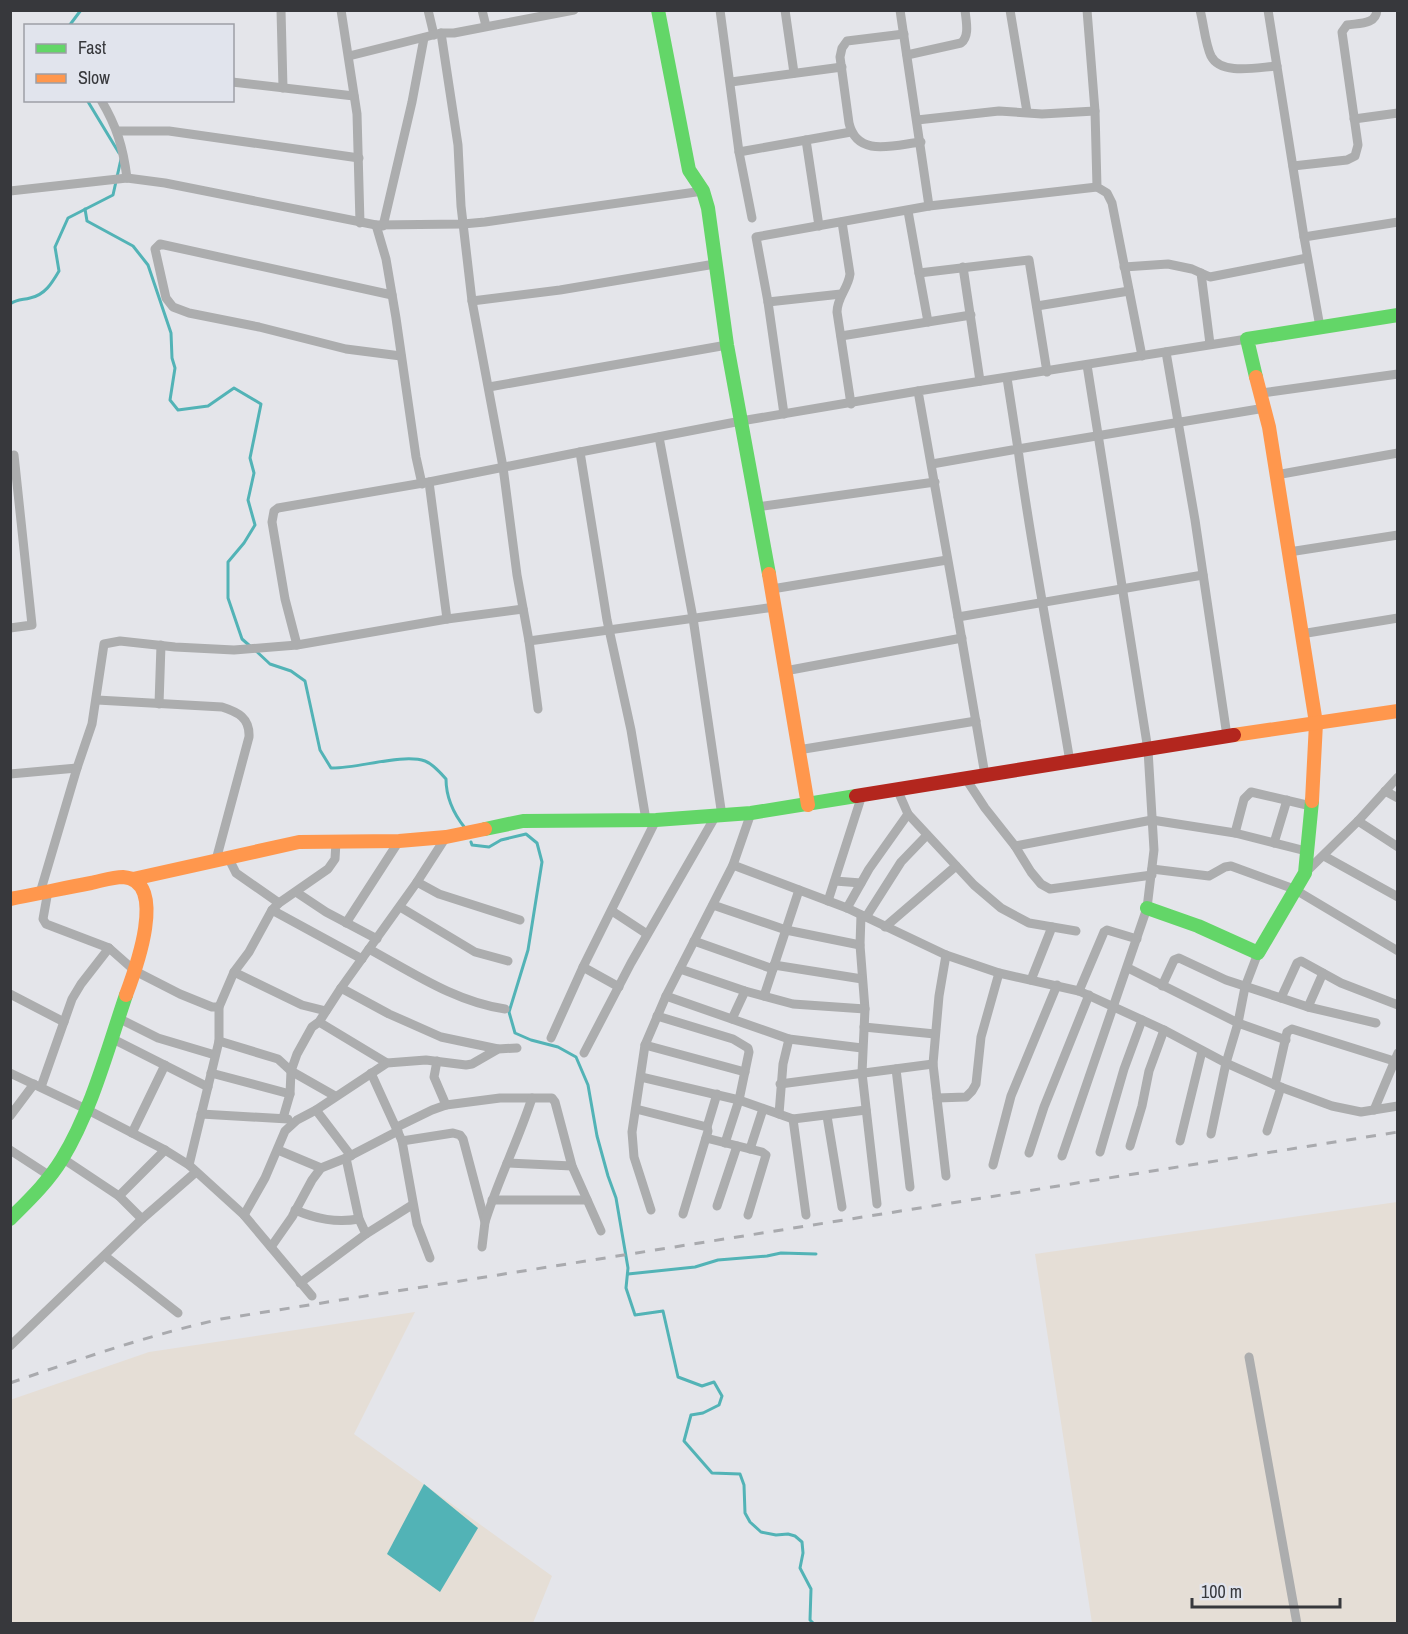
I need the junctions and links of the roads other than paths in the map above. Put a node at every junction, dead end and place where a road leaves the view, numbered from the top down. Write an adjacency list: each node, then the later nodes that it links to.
1 (281, 10): 27 (street)
2 (341, 10): 21 (street)
3 (428, 10): 17 (street)
4 (482, 10): 16 (street)
5 (574, 10): 16 (street)
6 (658, 10): 45 (street)
7 (720, 10): 26 (street)
8 (785, 10): 24 (street)
9 (900, 10): 18 (street)
10 (965, 10): 20 (street)
11 (1010, 10): 31 (street)
12 (1087, 10): 30 (street)
13 (1200, 10): 22 (street)
14 (1268, 10): 22 (street)
15 (1377, 10): 33 (street)
16 (486, 26): 17 (street)
17 (438, 34): 19 (street); 52 (street)
18 (904, 34): 20 (street); 23 (street)
19 (424, 38): 21 (street); 53 (street)
20 (907, 55): 34 (street)
21 (349, 56): 28 (street)
22 (1277, 66): 41 (street)
23 (842, 67): 24 (street); 36 (street)
24 (794, 73): 26 (street)
25 (234, 82): 27 (street)
26 (731, 82): 39 (street)
27 (283, 88): 28 (street)
28 (354, 96): 40 (street)
29 (102, 102): 35 (street)
30 (1095, 111): 31 (street); 43 (street)
31 (1027, 112): 34 (street)
32 (1398, 113): 33 (street)
33 (1354, 119): 41 (street)
34 (917, 120): 38 (street)
35 (117, 131): 40 (street); 42 (street)
36 (851, 132): 37 (street); 38 (street)
37 (806, 140): 39 (street); 54 (street)
38 (921, 142): 46 (street)
39 (740, 152): 48 (street)
40 (359, 158): 51 (street)
41 (1293, 166): 55 (street)
42 (124, 178): 44 (street); 51 (street)
43 (1097, 186): 46 (street); 59 (street)
44 (10, 191)
45 (703, 191): 52 (street); 57 (street)
46 (929, 206): 47 (street)
47 (908, 211): 49 (street); 60 (street)
48 (752, 218)
49 (842, 222): 54 (street); 63 (street)
50 (1398, 222): 55 (street)
51 (360, 223): 53 (street)
52 (463, 224): 53 (street); 65 (street)
53 (380, 225): 64 (street)
54 (819, 226): 66 (street)
55 (1304, 237): 56 (street)
56 (1307, 258): 61 (street); 71 (street)
57 (714, 264): 65 (street); 75 (street)
58 (963, 267): 60 (street); 67 (street); 68 (street)
59 (1124, 267): 61 (street); 62 (street)
60 (919, 273): 70 (street)
61 (1200, 273): 74 (street)
62 (1129, 291): 67 (street); 78 (street)
63 (841, 294): 66 (street); 72 (street)
64 (392, 295): 77 (street); 77 (street)
65 (472, 301): 84 (street)
66 (768, 302): 89 (street)
67 (1036, 306): 80 (street)
68 (971, 315): 70 (street); 83 (street)
69 (1398, 315): 71 (street)
70 (928, 322): 72 (street)
71 (1320, 327): 73 (street)
72 (841, 336): 87 (street)
73 (1246, 339): 74 (street); 86 (street)
74 (1210, 344): 76 (street)
75 (727, 345): 84 (street); 90 (street)
76 (1166, 352): 78 (street); 91 (street)
77 (401, 356): 102 (street)
78 (1142, 356): 79 (street)
79 (1087, 365): 80 (street); 92 (street)
80 (1047, 372): 82 (street)
81 (1398, 374): 86 (street)
82 (1007, 378): 83 (street); 94 (street)
83 (981, 381): 85 (street)
84 (489, 387): 99 (street)
85 (918, 391): 87 (street); 98 (street)
86 (1262, 393): 88 (street)
87 (851, 404): 89 (street)
88 (1264, 408): 91 (street); 100 (street)
89 (784, 414): 90 (street)
90 (741, 421): 93 (street); 103 (street)
91 (1177, 422): 92 (street); 107 (street)
92 (1099, 434): 94 (street); 108 (street)
93 (659, 438): 95 (street); 114 (street)
94 (1017, 449): 98 (street); 110 (street)
95 (580, 452): 99 (street); 118 (street)
96 (1398, 453): 100 (street)
97 (14, 455): 117 (street)
98 (932, 464): 101 (street)
99 (503, 467): 102 (street); 112 (street)
100 (1276, 475): 105 (street)
101 (935, 482): 103 (street); 106 (street)
102 (425, 483): 116 (street); 123 (street)
103 (757, 507): 109 (street)
104 (1398, 535): 105 (street)
105 (1289, 552): 119 (street)
106 (947, 560): 109 (street); 113 (street)
107 (1203, 575): 108 (street); 131 (street)
108 (1124, 588): 110 (street); 133 (street)
109 (772, 589): 111 (street)
110 (1043, 601): 113 (street); 134 (street)
111 (775, 607): 114 (street); 124 (street)
112 (523, 609): 116 (street); 121 (street)
113 (958, 617): 120 (street)
114 (693, 618): 118 (street); 149 (street)
115 (1398, 618): 119 (street)
116 (447, 619): 123 (street)
117 (10, 628)
118 (609, 631): 121 (street); 151 (street)
119 (1301, 634): 130 (street)
120 (962, 638): 124 (street); 129 (street)
121 (529, 641): 127 (street)
122 (161, 645): 123 (street); 125 (street); 126 (street)
123 (297, 645)
124 (785, 671): 132 (street)
125 (97, 700): 126 (street); 135 (street)
126 (159, 704): 163 (street)
127 (538, 709)
128 (1398, 711): 130 (street)
129 (976, 722): 132 (street); 137 (street)
130 (1316, 723): 131 (street); 146 (street)
131 (1227, 736): 133 (street)
132 (798, 750): 145 (street)
133 (1148, 750): 134 (street); 150 (street)
134 (1070, 762): 137 (street)
135 (77, 768): 136 (street); 174 (street)
136 (10, 774)
137 (985, 776): 139 (street)
138 (1398, 777): 141 (street)
139 (966, 778): 140 (street); 159 (street)
140 (897, 789): 142 (street); 148 (street)
141 (1385, 791): 143 (street); 152 (street)
142 (862, 795): 145 (street); 169 (street)
143 (1398, 798)
144 (1287, 800): 146 (street); 153 (street); 158 (street)
145 (808, 805): 147 (street)
146 (1311, 806): 161 (street)
147 (751, 813): 149 (street); 164 (street)
148 (908, 814): 154 (street); 171 (street)
149 (718, 816): 151 (street); 192 (street)
150 (1152, 819): 153 (street); 159 (street); 166 (street)
151 (651, 820): 155 (street); 184 (street)
152 (1358, 821): 160 (street); 162 (street)
153 (1235, 833): 158 (street)
154 (927, 835): 165 (street); 185 (street)
155 (446, 837): 156 (street); 170 (street)
156 (399, 841): 157 (street); 187 (street)
157 (336, 842): 163 (street); 175 (street)
158 (1274, 843): 161 (street)
159 (1015, 846): 166 (street)
160 (1398, 847)
161 (1306, 851): 167 (street)
162 (1324, 856): 167 (street); 176 (street)
163 (222, 858): 168 (street); 180 (street)
164 (733, 866): 173 (street); 179 (street)
165 (956, 866): 188 (street); 189 (street)
166 (1152, 872): 172 (street); 183 (street)
167 (1305, 873): 172 (street)
168 (133, 879): 174 (street); 208 (street)
169 (835, 881): 171 (street); 178 (street)
170 (417, 882): 181 (street); 186 (street)
171 (861, 883): 182 (street)
172 (1294, 889): 199 (street); 200 (street)
173 (799, 890): 178 (street); 190 (street)
174 (44, 892): 177 (street); 197 (street)
175 (296, 892): 180 (street); 187 (street)
176 (1398, 897)
177 (12, 901)
178 (828, 901): 182 (street)
179 (713, 905): 190 (street); 195 (street)
180 (276, 906): 202 (street); 209 (street)
181 (400, 907): 193 (street); 203 (street)
182 (847, 908): 185 (street)
183 (1147, 908): 194 (street); 200 (street)
184 (612, 911): 192 (street); 204 (street)
185 (863, 916): 188 (street); 196 (street)
186 (520, 920)
187 (346, 923): 193 (street)
188 (885, 927): 201 (street)
189 (1052, 927): 191 (street); 213 (street)
190 (786, 930): 196 (street); 205 (street)
191 (1076, 931)
192 (647, 934): 216 (street)
193 (377, 939): 198 (street)
194 (1137, 939): 206 (street); 220 (street)
195 (694, 941): 205 (street); 207 (street)
196 (860, 945): 212 (street)
197 (109, 948): 208 (street); 237 (street)
198 (369, 950): 202 (street); 230 (street)
199 (1398, 951)
200 (1258, 953): 217 (street)
201 (946, 955): 210 (street); 243 (street)
202 (362, 959): 218 (street)
203 (508, 961)
204 (583, 967): 216 (street); 245 (street)
205 (773, 967): 212 (street); 224 (street)
206 (1128, 968): 215 (street); 227 (street)
207 (680, 969): 219 (street); 223 (street)
208 (135, 971): 228 (street); 234 (street)
209 (234, 972): 228 (street); 232 (street)
210 (999, 973): 213 (street); 278 (street)
211 (1323, 973): 225 (street); 226 (street); 229 (street)
212 (862, 979): 231 (street)
213 (1031, 980): 214 (street)
214 (1057, 986): 220 (street); 316 (street)
215 (1162, 986): 217 (street); 239 (street)
216 (619, 987): 254 (street)
217 (1245, 987): 225 (street); 239 (street)
218 (341, 988): 232 (street); 252 (street)
219 (745, 991): 224 (street); 235 (street)
220 (1079, 991): 222 (street)
221 (11, 995): 237 (street)
222 (1089, 995): 227 (street); 311 (street)
223 (666, 996): 233 (street); 235 (street)
224 (764, 996): 231 (street)
225 (1281, 998): 229 (street)
226 (1398, 1005)
227 (1114, 1006): 236 (street); 312 (street)
228 (219, 1007): 248 (street)
229 (1308, 1007): 240 (street)
230 (505, 1009)
231 (865, 1009): 241 (street)
232 (326, 1011): 238 (street)
233 (657, 1016): 249 (street); 264 (street)
234 (118, 1018): 244 (street); 255 (street)
235 (732, 1019): 246 (street)
236 (1142, 1020): 242 (street); 310 (street)
237 (64, 1022): 271 (street)
238 (319, 1023): 258 (street); 263 (street)
239 (1238, 1023): 247 (street); 259 (street)
240 (1376, 1023)
241 (864, 1027): 243 (street); 251 (street)
242 (1164, 1030): 253 (street); 305 (street)
243 (935, 1034): 260 (street)
244 (111, 1038): 261 (street); 282 (street)
245 (551, 1038)
246 (789, 1039): 251 (street); 270 (street)
247 (1286, 1040): 256 (street); 272 (street)
248 (219, 1041): 255 (street); 263 (street)
249 (645, 1045): 264 (street); 269 (street)
250 (517, 1048): 252 (street)
251 (862, 1048): 268 (street)
252 (498, 1049): 257 (street)
253 (1202, 1051): 259 (street); 302 (street)
254 (584, 1053)
255 (215, 1055): 266 (street)
256 (1396, 1057): 287 (street)
257 (437, 1061): 258 (street); 280 (street)
258 (387, 1063): 267 (street)
259 (1226, 1063): 272 (street); 299 (street)
260 (933, 1064): 262 (street); 278 (street)
261 (165, 1065): 273 (street); 298 (street)
262 (896, 1069): 268 (street); 322 (street)
263 (291, 1071): 274 (street); 276 (street)
264 (745, 1072): 279 (street)
265 (10, 1073): 271 (street)
266 (211, 1073): 273 (street); 274 (street)
267 (371, 1073): 276 (street); 296 (street)
268 (862, 1073): 270 (street); 286 (street)
269 (641, 1077): 275 (street); 283 (street)
270 (780, 1084): 289 (street)
271 (37, 1086): 282 (street); 290 (street)
272 (1278, 1086): 287 (street); 297 (street)
273 (208, 1087): 288 (street)
274 (290, 1094): 292 (street)
275 (717, 1094): 279 (street); 295 (street)
276 (335, 1096): 285 (street)
277 (532, 1098): 280 (street); 315 (street); 317 (street)
278 (937, 1098): 321 (street)
279 (739, 1100): 284 (street); 303 (street)
280 (446, 1105): 296 (street)
281 (1398, 1106): 287 (street)
282 (86, 1109): 298 (street); 314 (street)
283 (636, 1109): 295 (street); 331 (street)
284 (763, 1109): 289 (street); 306 (street)
285 (316, 1110): 294 (street); 313 (street)
286 (866, 1110): 291 (street); 326 (street)
287 (1374, 1110)
288 (201, 1114): 292 (street); 319 (street)
289 (779, 1114): 293 (street)
290 (10, 1116)
291 (827, 1116): 293 (street); 329 (street)
292 (283, 1118): 294 (street)
293 (793, 1119): 335 (street)
294 (297, 1120): 309 (street)
295 (707, 1127): 300 (street)
296 (398, 1129): 301 (street); 313 (street)
297 (1267, 1131)
298 (132, 1133): 308 (street)
299 (1211, 1134)
300 (706, 1138): 303 (street); 332 (street)
301 (402, 1141): 327 (street); 339 (street)
302 (1180, 1141)
303 (725, 1143): 304 (street)
304 (737, 1146): 306 (street); 328 (street)
305 (1130, 1146)
306 (750, 1149): 334 (street)
307 (10, 1150): 320 (street)
308 (165, 1150): 319 (street); 323 (street)
309 (278, 1150): 318 (street); 333 (street)
310 (1100, 1152)
311 (1029, 1153)
312 (1062, 1155)
313 (348, 1157): 318 (street); 338 (street)
314 (62, 1158): 320 (street); 323 (street)
315 (507, 1163): 317 (street); 324 (street)
316 (993, 1164)
317 (572, 1166): 325 (street)
318 (321, 1168): 330 (street)
319 (192, 1169): 333 (street); 337 (street)
320 (50, 1176): 336 (street)
321 (946, 1176)
322 (910, 1187)
323 (119, 1197): 337 (street)
324 (492, 1200): 325 (street); 339 (street)
325 (586, 1200): 340 (street)
326 (877, 1204)
327 (412, 1205): 341 (street); 345 (street)
328 (717, 1206)
329 (842, 1207)
330 (295, 1210): 338 (street); 342 (street)
331 (651, 1210)
332 (683, 1214)
333 (243, 1215): 342 (street)
334 (748, 1215)
335 (806, 1215)
336 (10, 1219)
337 (142, 1219): 344 (street)
338 (359, 1219): 341 (street)
339 (485, 1222): 343 (street)
340 (601, 1231)
341 (366, 1234): 346 (street)
342 (271, 1247): 346 (street)
343 (482, 1247)
344 (105, 1256): 348 (street); 349 (street)
345 (430, 1258)
346 (300, 1283): 347 (street)
347 (312, 1296)
348 (178, 1313)
349 (10, 1346)
350 (1249, 1357): 351 (street)
351 (1297, 1623)

